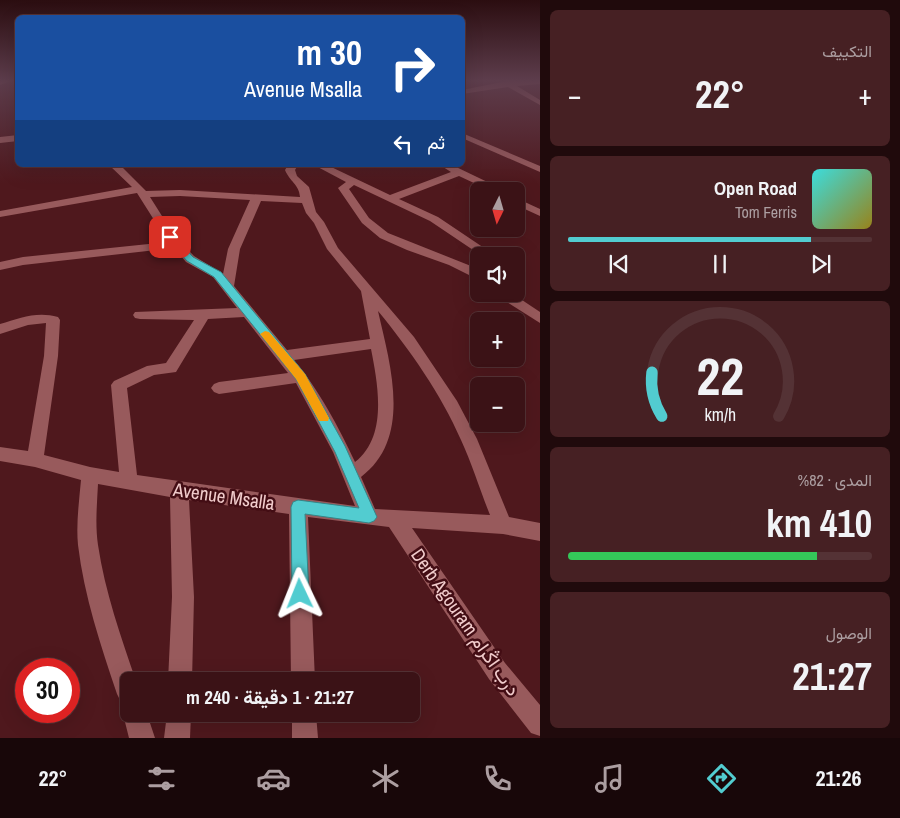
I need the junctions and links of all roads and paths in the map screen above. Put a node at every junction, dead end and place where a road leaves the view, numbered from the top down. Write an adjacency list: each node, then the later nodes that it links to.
1 (465, 136): 8 (street)
2 (15, 138): 3 (street)
3 (0, 140)
4 (116, 167): 12 (street)
5 (292, 167): 15 (street)
6 (323, 167): 10 (street)
7 (449, 167): 9 (street)
8 (540, 169)
9 (460, 172): 11 (street); 14 (street)
10 (354, 181): 14 (street); 22 (street)
11 (480, 182)
12 (142, 192): 13 (street); 18 (street); 19 (street)
13 (257, 198): 15 (street); 23 (street)
14 (391, 198): 20 (street)
15 (306, 200): 24 (street)
16 (525, 204): 17 (street)
17 (538, 209)
18 (0, 214)
19 (178, 244): 21 (street); 23 (street)
20 (476, 247)
21 (0, 266)
22 (470, 270)
23 (227, 287): 26 (street)
24 (366, 290): 31 (street); 44 (street)
25 (516, 302): 29 (street)
26 (248, 312): 28 (street); 32 (street)
27 (140, 315): 28 (street)
28 (204, 315): 39 (street)
29 (540, 318)
30 (0, 329): 36 (street)
31 (377, 343): 32 (street); 37 (street)
32 (282, 356): 33 (street)
33 (300, 377): 34 (street); 37 (street)
34 (220, 388)
35 (0, 454): 36 (street, Avenue Msalla)
36 (35, 460): 38 (street, Avenue Msalla)
37 (351, 474): 42 (street)
38 (90, 475): 39 (street, Avenue Msalla); 46 (street)
39 (129, 481): 40 (street, Avenue Msalla)
40 (180, 490): 41 (street, Avenue Msalla); 47 (street)
41 (298, 507): 42 (street, Avenue Msalla); 48 (street)
42 (369, 517): 43 (street, Avenue Msalla)
43 (393, 517): 44 (street, Avenue Msalla); 52 (street, Derb Agouram درب اڭرام)
44 (503, 525): 45 (street, Avenue Msalla)
45 (540, 532)
46 (122, 672)
47 (180, 672)
48 (303, 672)
49 (137, 722): 53 (street)
50 (178, 722): 54 (street)
51 (304, 722): 55 (street)
52 (540, 724)
53 (142, 738)
54 (177, 738)
55 (305, 738)

